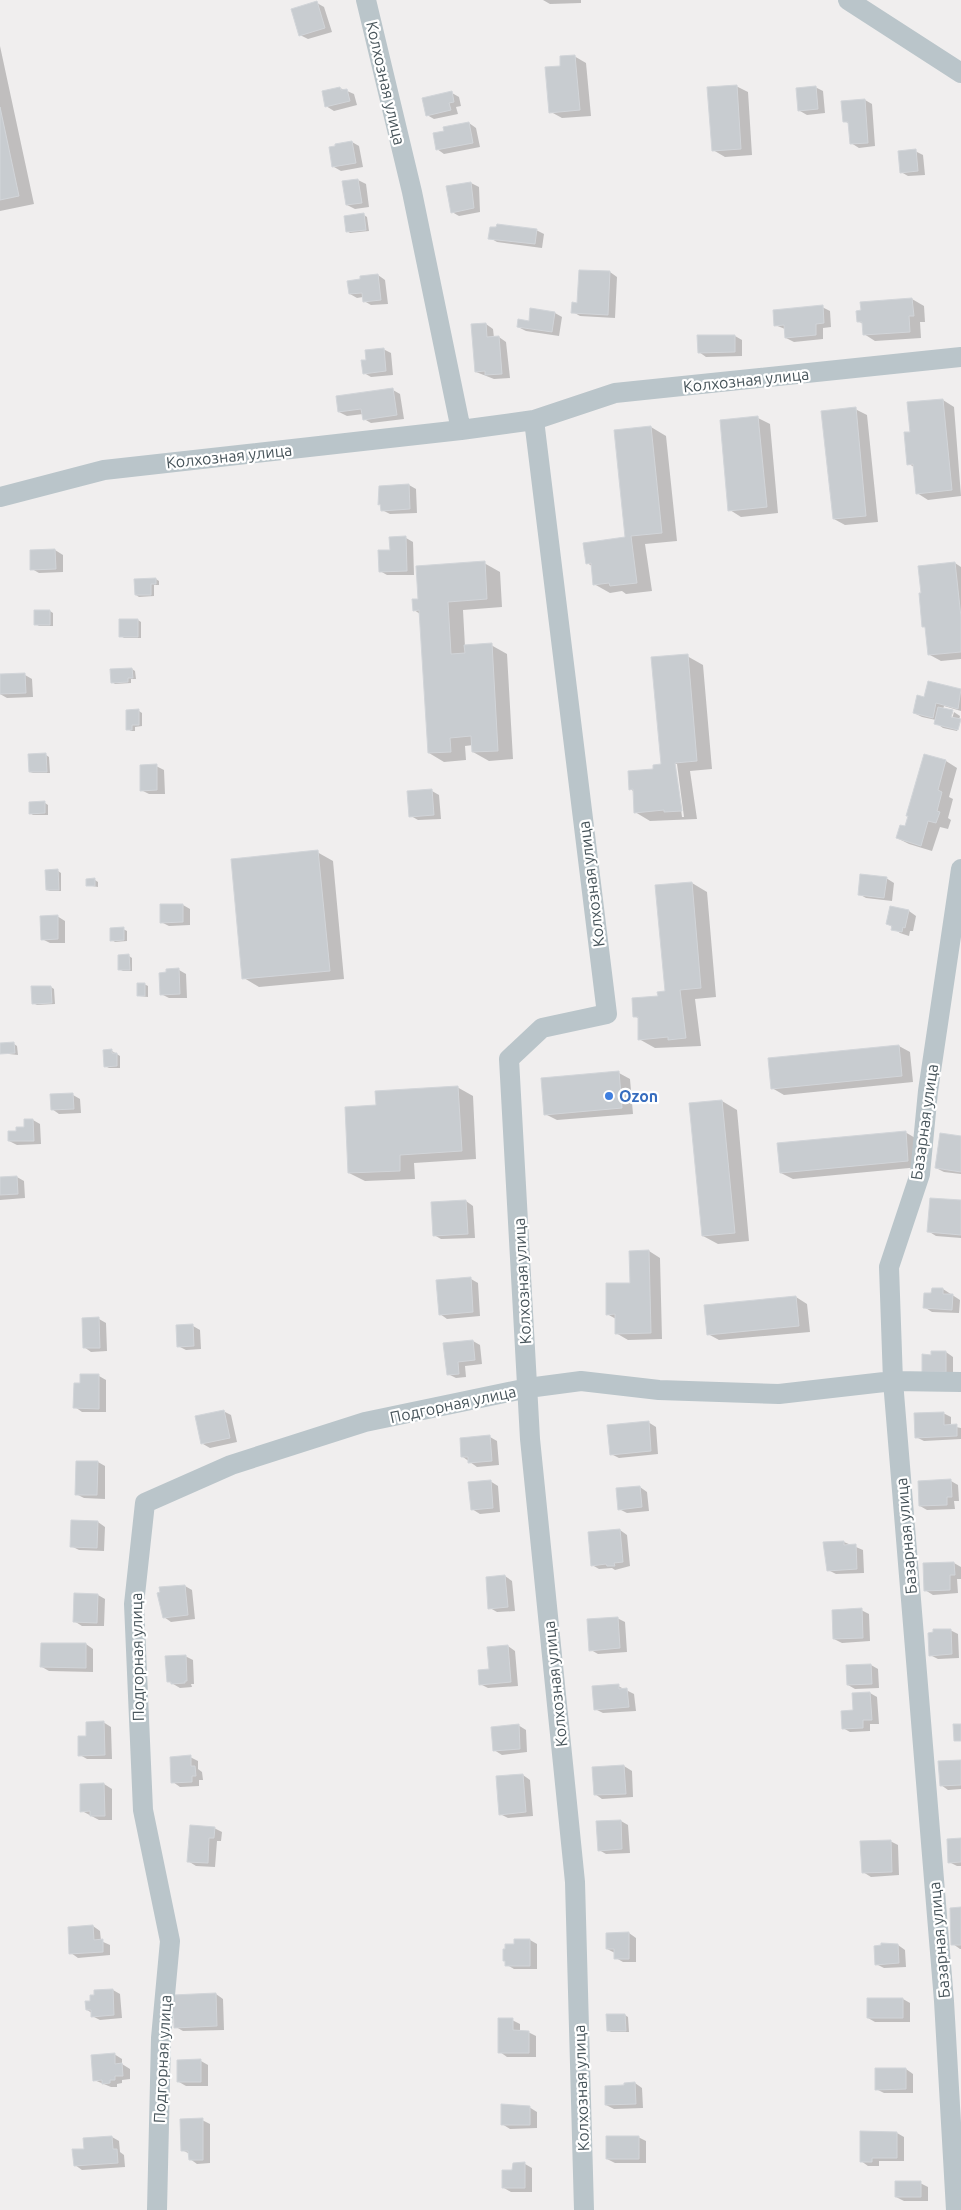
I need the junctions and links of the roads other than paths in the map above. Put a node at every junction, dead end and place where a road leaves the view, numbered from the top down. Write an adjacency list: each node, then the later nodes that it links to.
1 (366, 0): 6 (street, Колхозная улица)
2 (848, 0): 3 (street)
3 (961, 73)
4 (961, 357): 5 (street, Колхозная улица)
5 (534, 420): 6 (street, Колхозная улица); 11 (street, Колхозная улица)
6 (461, 430): 7 (street, Колхозная улица)
7 (0, 497)
8 (961, 869): 9 (street, Базарная улица)
9 (893, 1380): 10 (street); 11 (street); 14 (street, Базарная улица)
10 (961, 1382)
11 (528, 1388): 12 (street, Подгорная улица); 13 (street, Колхозная улица)
12 (157, 2210)
13 (584, 2210)
14 (956, 2210)

